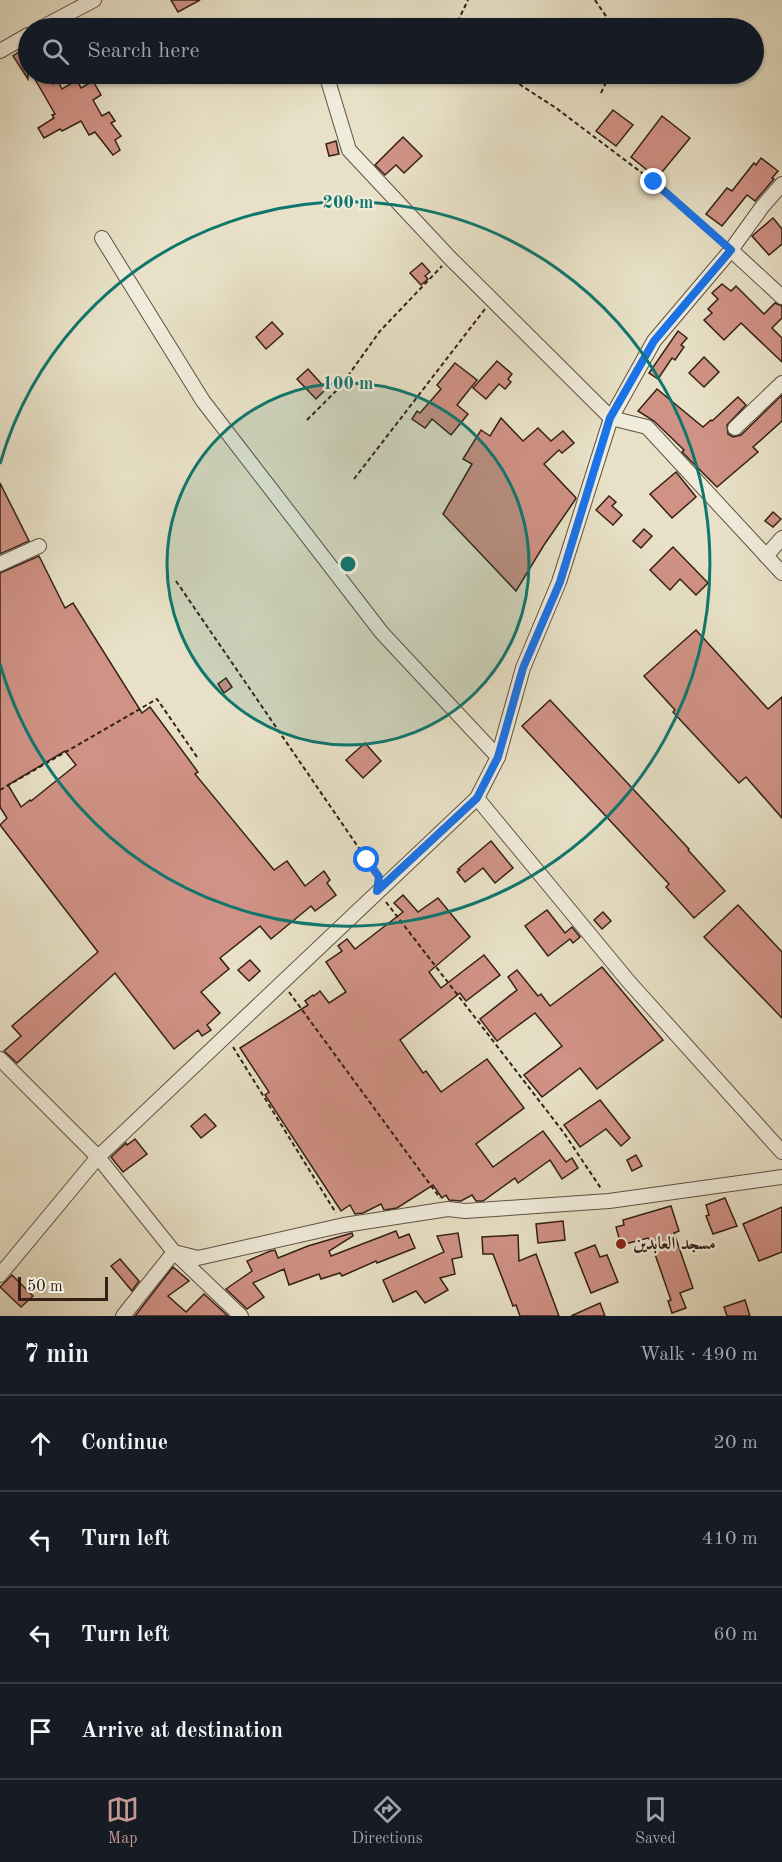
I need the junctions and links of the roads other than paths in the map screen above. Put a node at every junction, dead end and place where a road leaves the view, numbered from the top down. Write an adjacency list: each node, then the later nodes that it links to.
1 (94, 0): 2 (street)
2 (60, 18)
3 (18, 41): 4 (street)
4 (0, 51)
5 (329, 84): 11 (street)
6 (782, 184): 8 (street)
7 (102, 238): 18 (street)
8 (731, 250): 9 (street); 11 (street)
9 (782, 297)
10 (782, 383): 12 (street)
11 (610, 418): 15 (street); 18 (street)
12 (735, 428)
13 (782, 538): 15 (street)
14 (39, 546): 16 (street)
15 (766, 556): 17 (street)
16 (0, 564)
17 (782, 573)
18 (498, 757): 19 (street)
19 (477, 798): 21 (street); 22 (street)
20 (0, 1059): 22 (street)
21 (782, 1152)
22 (98, 1157): 24 (street); 25 (street)
23 (782, 1177): 24 (street)
24 (174, 1251): 26 (street); 27 (street)
25 (0, 1275)
26 (123, 1316)
27 (241, 1316)

